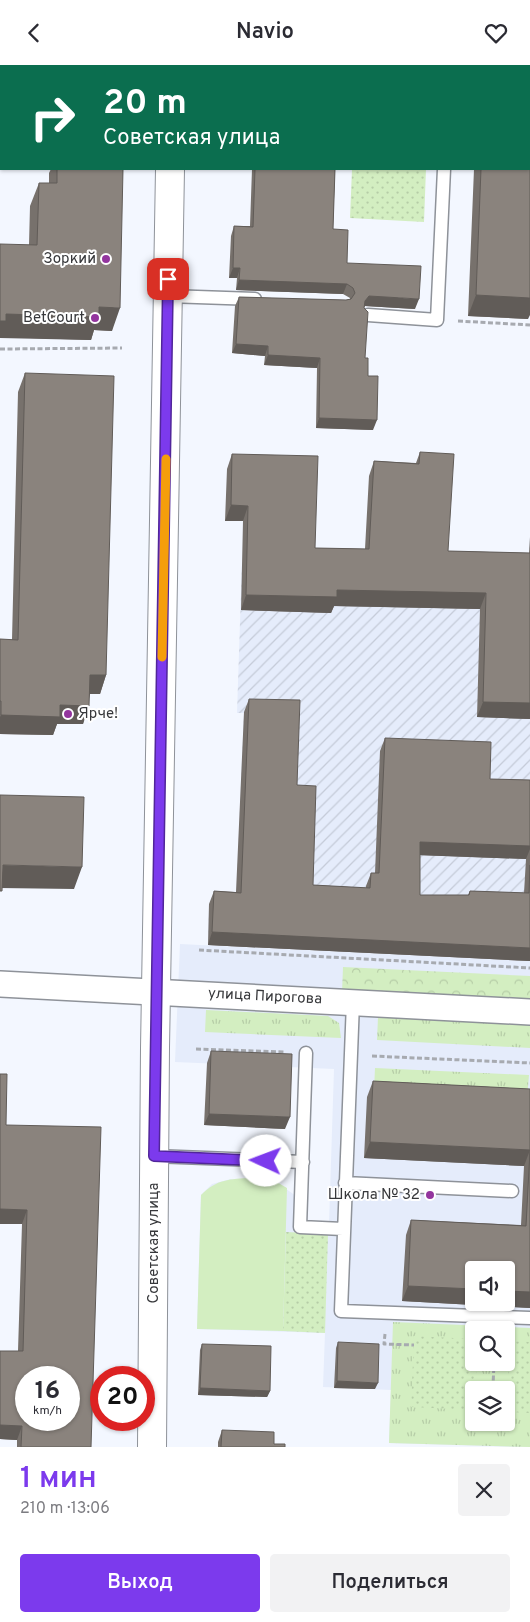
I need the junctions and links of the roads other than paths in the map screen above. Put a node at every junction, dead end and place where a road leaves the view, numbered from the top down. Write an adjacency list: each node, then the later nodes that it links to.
1 (170, 170): 3 (street, Советская улица)
2 (444, 170): 5 (lane)
3 (168, 296): 4 (lane); 7 (street, Советская улица)
4 (265, 299)
5 (368, 315)
6 (0, 984): 7 (street, улица Пирогова)
7 (156, 992): 8 (street, улица Пирогова); 11 (street, Советская улица)
8 (352, 1002): 9 (street, улица Пирогова); 13 (lane)
9 (530, 1012)
10 (306, 1053): 12 (lane)
11 (154, 1156): 12 (lane); 17 (street, Советская улица)
12 (303, 1162): 15 (lane)
13 (345, 1183): 14 (lane); 15 (lane)
14 (512, 1191)
15 (344, 1229): 16 (lane)
16 (530, 1318)
17 (152, 1447)

